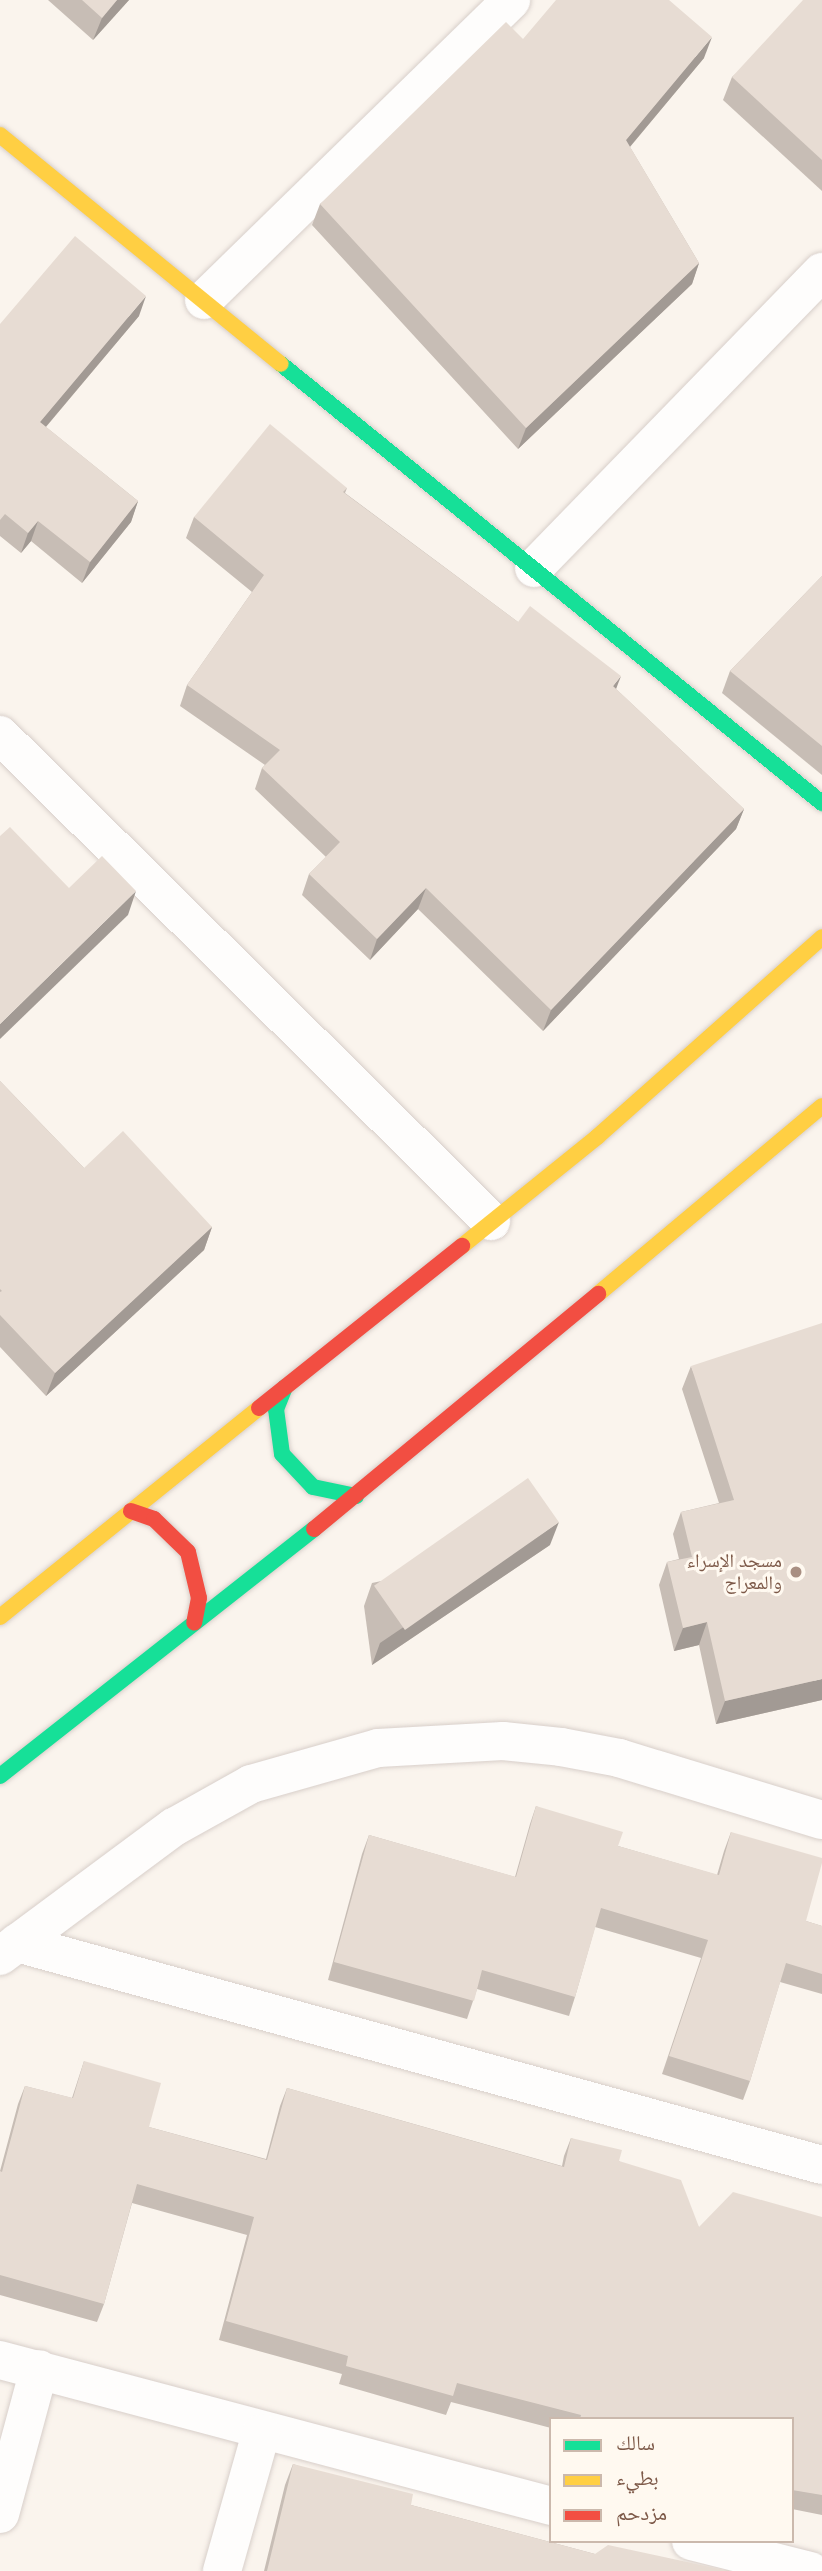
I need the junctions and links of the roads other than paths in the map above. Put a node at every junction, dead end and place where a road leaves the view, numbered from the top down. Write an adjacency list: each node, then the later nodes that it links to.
1 (511, 0): 4 (street)
2 (0, 135): 4 (main road)
3 (822, 272): 5 (street)
4 (204, 300): 5 (main road)
5 (534, 568): 7 (main road)
6 (2, 742): 10 (street)
7 (822, 803)
8 (822, 937): 10 (main road)
9 (819, 1111): 12 (main road)
10 (491, 1221): 11 (main road)
11 (285, 1387): 12 (main road); 13 (main road)
12 (356, 1496): 15 (main road)
13 (131, 1511): 14 (main road); 15 (main road)
14 (0, 1617)
15 (194, 1623): 16 (main road)
16 (0, 1776)
17 (822, 1820): 18 (street)
18 (8, 1950): 19 (street)
19 (822, 2165)
20 (0, 2360): 21 (street)
21 (39, 2369): 22 (street); 24 (street)
22 (261, 2434): 23 (street); 26 (street)
23 (549, 2506)
24 (0, 2514)
25 (699, 2543): 27 (street)
26 (222, 2571)
27 (810, 2571)

